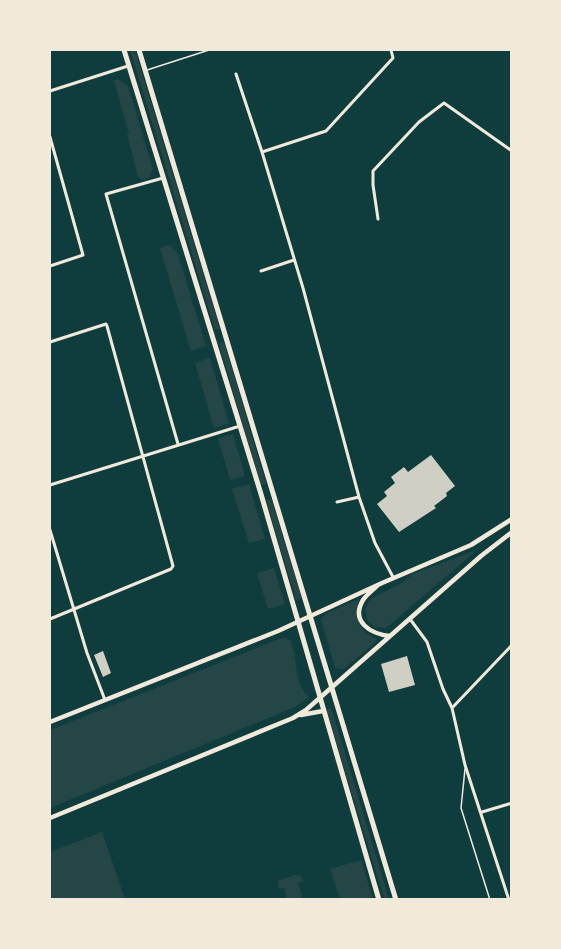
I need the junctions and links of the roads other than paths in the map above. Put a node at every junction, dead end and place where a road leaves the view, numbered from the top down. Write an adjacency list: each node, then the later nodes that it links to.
1 (124, 50): 5 (highway)
2 (139, 50): 6 (highway)
3 (209, 50): 6 (lane)
4 (391, 50): 11 (street)
5 (128, 66): 8 (street); 12 (highway)
6 (146, 70): 17 (highway)
7 (236, 74): 11 (street)
8 (50, 91)
9 (50, 137): 15 (street)
10 (512, 151): 13 (street)
11 (262, 152): 14 (street)
12 (163, 178): 18 (highway); 21 (street)
13 (378, 219)
14 (294, 260): 16 (street); 26 (street)
15 (50, 266)
16 (261, 271)
17 (226, 337): 18 (highway); 24 (highway)
18 (214, 341): 20 (highway)
19 (50, 342): 22 (street)
20 (240, 426): 21 (street); 25 (highway)
21 (178, 444): 22 (street)
22 (143, 457): 23 (street); 33 (street)
23 (50, 485)
24 (272, 491): 25 (highway); 34 (highway)
25 (261, 494): 37 (highway)
26 (359, 497): 27 (street); 31 (street)
27 (337, 502)
28 (512, 519): 31 (main road)
29 (50, 530): 33 (street)
30 (512, 532): 36 (main road)
31 (393, 578): 32 (main road)
32 (382, 583): 34 (main road); 38 (main road)
33 (74, 609): 35 (street); 41 (street)
34 (310, 615): 37 (main road); 40 (highway)
35 (50, 619)
36 (410, 619): 38 (main road); 43 (street)
37 (298, 621): 41 (main road); 42 (highway)
38 (391, 636): 40 (main road)
39 (512, 645): 43 (street)
40 (332, 689): 42 (main road); 52 (highway)
41 (105, 700): 46 (main road)
42 (319, 700): 44 (highway); 45 (main road)
43 (452, 708): 47 (street)
44 (323, 711): 45 (main road); 51 (highway)
45 (293, 718): 50 (main road)
46 (50, 723)
47 (465, 765): 49 (street); 53 (lane)
48 (512, 803): 49 (street)
49 (482, 812): 54 (street)
50 (50, 818)
51 (379, 900)
52 (396, 900)
53 (489, 900)
54 (509, 900)

